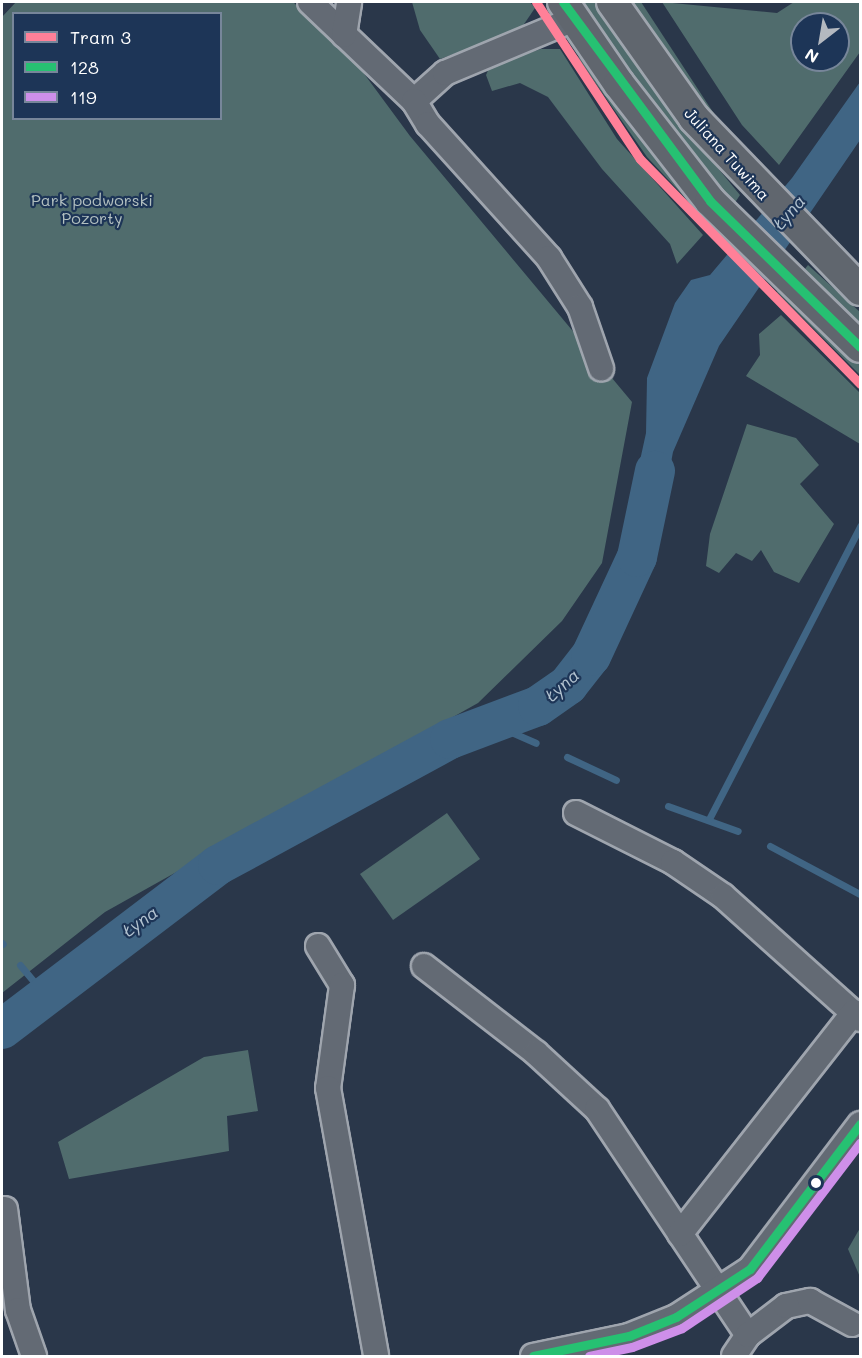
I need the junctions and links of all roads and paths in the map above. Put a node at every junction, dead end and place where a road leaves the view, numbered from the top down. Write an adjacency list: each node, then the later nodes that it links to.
1 (310, 2): 5 (street)
2 (349, 2): 5 (street)
3 (612, 2): 7 (main road, Juliana Tuwima)
4 (569, 10): 6 (street); 8 (main road)
5 (344, 35): 6 (street)
6 (414, 101): 9 (street)
7 (861, 290)
8 (861, 347)
9 (601, 368)
10 (576, 813): 13 (street)
11 (318, 946): 21 (street)
12 (424, 966): 16 (street)
13 (857, 1016): 16 (street)
14 (861, 1124): 17 (street)
15 (5, 1209): 20 (street)
16 (680, 1234): 17 (street)
17 (716, 1293): 19 (street); 22 (street)
18 (852, 1324): 19 (street)
19 (748, 1335): 23 (street)
20 (34, 1356)
21 (376, 1356)
22 (533, 1356)
23 (734, 1356)

